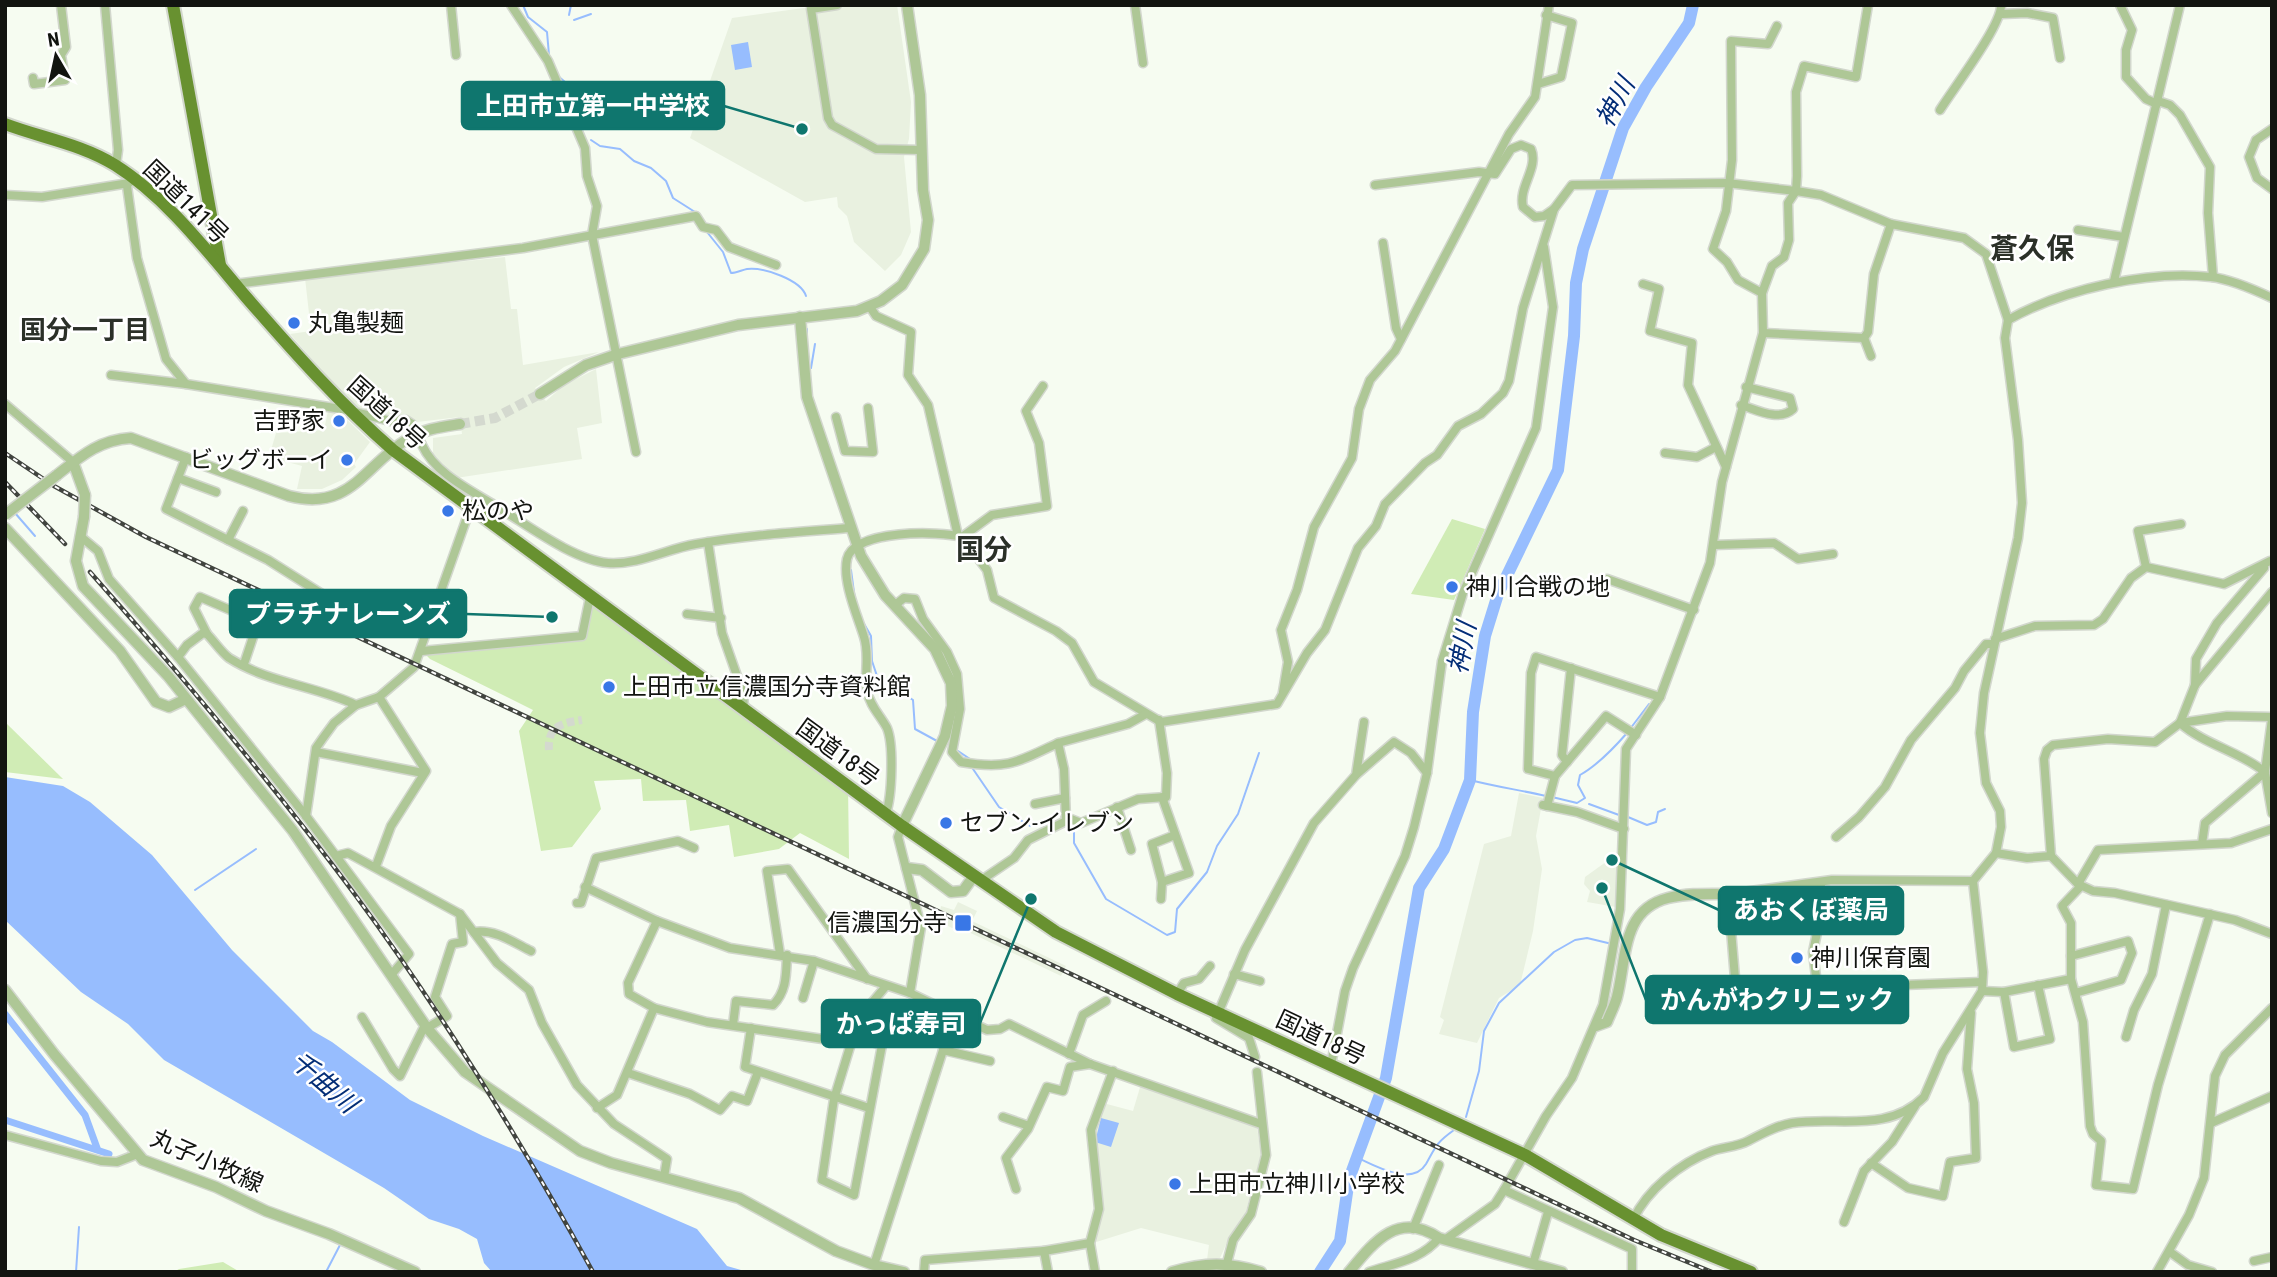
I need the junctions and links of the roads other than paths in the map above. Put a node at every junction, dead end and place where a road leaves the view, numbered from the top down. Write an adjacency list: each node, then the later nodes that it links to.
1 (61, 5): 19 (street)
2 (105, 5): 28 (street)
3 (173, 5): 43 (highway, 国道18号)
4 (451, 5): 16 (street)
5 (511, 5): 24 (street)
6 (837, 5): 27 (street)
7 (907, 5): 27 (street)
8 (1135, 5): 18 (street)
9 (1549, 5): 14 (street)
10 (1868, 5): 34 (street)
11 (2120, 5): 22 (street)
12 (2180, 5): 22 (street)
13 (2001, 9): 17 (street); 23 (street)
14 (1546, 15): 20 (street); 20 (street)
15 (1777, 26): 31 (street)
16 (456, 55)
17 (2060, 58)
18 (1143, 64)
19 (33, 78)
20 (1538, 84): 29 (street)
21 (650, 102): 24 (street)
22 (2158, 102): 40 (street); 45 (street)
23 (1940, 110)
24 (573, 117): 39 (street)
25 (5, 124): 28 (highway, 国道141号)
26 (2272, 129): 33 (street)
27 (921, 150): 51 (street)
28 (116, 165): 30 (highway, 国道141号)
29 (1488, 173): 32 (street); 36 (street); 56 (street)
30 (130, 182): 35 (street); 43 (highway, 国道141号); 60 (street)
31 (1727, 183): 34 (street); 36 (street); 49 (street)
32 (1374, 186)
33 (2272, 189)
34 (1796, 191): 37 (street); 49 (street)
35 (5, 195)
36 (1555, 209): 42 (street)
37 (1891, 224): 53 (street); 55 (street)
38 (2078, 230): 40 (street)
39 (592, 235): 44 (street); 47 (street); 57 (street)
40 (2124, 237): 46 (street)
41 (1383, 243): 56 (street)
42 (1544, 244): 111 (street); 126 (street)
43 (220, 265): 47 (highway, 国道18号)
44 (776, 265)
45 (2213, 277): 46 (street); 50 (street)
46 (2114, 281): 53 (street)
47 (235, 284): 67 (highway, 国道18号)
48 (1643, 284): 70 (street)
49 (1762, 293): 54 (street)
50 (2272, 298)
51 (870, 307): 52 (street); 86 (street)
52 (800, 317): 57 (street); 84 (street)
53 (2008, 320): 103 (street)
54 (1763, 333): 55 (street); 62 (street)
55 (1864, 338): 58 (street)
56 (1401, 339): 111 (street)
57 (618, 354): 63 (street); 72 (street)
58 (1871, 356)
59 (111, 375): 60 (street)
60 (186, 384): 67 (street)
61 (1043, 386): 86 (street)
62 (1746, 387): 65 (street); 65 (street)
63 (540, 394)
64 (5, 404): 75 (street)
65 (1741, 405): 76 (street)
66 (868, 408): 68 (street)
67 (347, 410): 71 (highway, 国道18号); 88 (street, bridge)
68 (836, 417)
69 (460, 425): 71 (street)
70 (1716, 447): 73 (street); 76 (street)
71 (393, 450): 74 (street); 79 (highway, 国道18号)
72 (636, 452)
73 (1665, 453)
74 (186, 457): 75 (street); 77 (street)
75 (73, 462): 81 (street, bridge); 85 (street, bridge)
76 (1726, 467): 89 (street)
77 (178, 478): 78 (street); 87 (street)
78 (216, 492)
79 (470, 509): 96 (highway, 国道18号); 101 (street)
80 (243, 511): 87 (street)
81 (5, 515)
82 (2180, 524): 93 (street)
83 (5, 528): 112 (street)
84 (850, 528): 88 (street); 90 (street)
85 (80, 536): 105 (street); 112 (street)
86 (960, 537): 90 (street); 115 (street)
87 (228, 540): 101 (street)
88 (708, 542): 100 (street)
89 (1714, 545): 91 (street); 98 (street)
90 (858, 548): 97 (street); 133 (street)
91 (1833, 554)
92 (2271, 560): 93 (street); 108 (street)
93 (2146, 567): 103 (street)
94 (1607, 579): 98 (street)
95 (2272, 592): 108 (street)
96 (590, 597): 104 (street); 114 (highway, 国道18号)
97 (895, 605): 121 (street); 137 (street)
98 (1694, 610): 110 (street)
99 (687, 614): 100 (street)
100 (721, 618): 114 (street)
101 (430, 626): 104 (street)
102 (207, 634): 105 (street); 106 (street); 106 (street)
103 (1994, 642): 141 (street); 145 (street)
104 (422, 651): 109 (street)
105 (178, 657): 135 (street)
106 (244, 664): 113 (street)
107 (1571, 668): 110 (street); 123 (street); 128 (street)
108 (2195, 685): 119 (street)
109 (379, 697): 113 (street); 125 (street)
110 (1660, 697): 120 (street)
111 (1281, 698): 117 (street)
112 (186, 699): 170 (street)
113 (356, 705): 122 (street)
114 (744, 709): 133 (highway, 国道18号)
115 (1146, 714): 117 (street); 121 (street)
116 (2272, 718): 119 (street); 124 (street)
117 (1159, 720): 129 (street)
118 (1364, 722): 127 (street)
119 (2180, 723): 124 (street); 147 (street)
120 (1636, 734): 123 (street); 138 (street)
121 (1058, 743): 130 (street)
122 (316, 752): 125 (street); 135 (street)
123 (1567, 762): 128 (street)
124 (2265, 772): 134 (street); 142 (street)
125 (423, 773): 148 (street)
126 (1427, 773): 127 (street); 204 (street)
127 (1356, 775): 171 (street)
128 (1555, 776): 138 (street)
129 (1163, 797): 132 (street); 140 (street)
130 (1065, 798): 131 (street); 136 (street)
131 (1035, 804)
132 (1117, 807): 136 (street); 144 (street)
133 (886, 813): 137 (highway, 国道18号)
134 (2272, 813)
135 (306, 816): 146 (street)
136 (1066, 817): 150 (street)
137 (902, 825): 149 (street); 150 (highway, 国道18号)
138 (1624, 829): 195 (street)
139 (2272, 829): 142 (street)
140 (1175, 835): 153 (street); 153 (street)
141 (1836, 836)
142 (2202, 844): 154 (street)
143 (694, 848): 155 (street)
144 (1131, 850)
145 (1996, 853): 147 (street); 152 (street)
146 (336, 856): 148 (street); 170 (street)
147 (2051, 856): 154 (street)
148 (376, 866): 160 (street)
149 (907, 868): 150 (street); 181 (street)
150 (976, 879): 184 (highway, 国道18号)
151 (1821, 881): 152 (street); 156 (street); 182 (street)
152 (1973, 881): 175 (street)
153 (1162, 882): 157 (street)
154 (2079, 885): 159 (street); 167 (street)
155 (585, 887): 158 (street); 162 (street)
156 (1728, 894): 182 (street); 195 (street)
157 (1161, 899)
158 (577, 903)
159 (2165, 905): 161 (street); 197 (street)
160 (460, 914): 163 (street); 194 (street)
161 (2210, 914): 164 (street); 183 (street)
162 (657, 921): 166 (street); 187 (street)
163 (474, 932): 165 (street); 212 (street)
164 (2272, 934)
165 (531, 951)
166 (783, 955): 168 (street); 172 (street); 193 (street)
167 (2071, 956): 173 (street); 183 (street)
168 (814, 961): 172 (street); 185 (street)
169 (1210, 966): 184 (street)
170 (392, 974): 194 (street)
171 (1234, 974): 174 (street); 189 (street)
172 (867, 979): 177 (street)
173 (2071, 979): 176 (street); 183 (street)
174 (1260, 981)
175 (1982, 982): 179 (street); 182 (street)
176 (2038, 985): 180 (street); 180 (street)
177 (886, 986): 181 (street); 198 (street)
178 (5, 990): 219 (street, 丸子小牧線)
179 (1982, 991): 180 (street); 190 (street)
180 (2004, 992)
181 (909, 993): 191 (street)
182 (1812, 993)
183 (2075, 993)
184 (1177, 994): 189 (highway, 国道18号)
185 (803, 998)
186 (1106, 1001): 200 (street)
187 (654, 1008): 193 (street); 208 (street)
188 (2272, 1008): 215 (street)
189 (1217, 1013): 201 (street); 204 (highway, 国道18号)
190 (1971, 1013): 211 (street); 221 (street)
191 (954, 1016): 199 (street); 200 (street)
192 (362, 1017): 194 (street)
193 (733, 1025): 196 (street)
194 (426, 1026): 223 (street)
195 (1596, 1026): 220 (street)
196 (751, 1028): 198 (street); 206 (street)
197 (2126, 1037)
198 (852, 1040): 210 (street); 213 (street)
199 (943, 1050): 202 (street); 238 (street)
200 (1069, 1054): 203 (street)
201 (1255, 1057)
202 (990, 1061)
203 (1090, 1064): 205 (street); 217 (street)
204 (1334, 1066): 220 (highway, 国道18号)
205 (1113, 1071): 216 (street); 231 (street)
206 (758, 1072): 208 (street); 210 (street)
207 (1256, 1072): 216 (street)
208 (628, 1073): 212 (street)
209 (2272, 1096): 215 (street)
210 (834, 1099): 213 (street); 213 (street)
211 (1915, 1106): 221 (street); 227 (street)
212 (597, 1108): 223 (street)
213 (869, 1108)
214 (1003, 1117): 217 (street)
215 (2211, 1123): 233 (street)
216 (1261, 1124): 236 (street)
217 (1030, 1126): 224 (street)
218 (5, 1135): 219 (street)
219 (135, 1154): 240 (street, 丸子小牧線)
220 (1525, 1155): 225 (street); 227 (highway, 国道18号)
221 (1871, 1163): 228 (street)
222 (1439, 1165): 229 (street)
223 (664, 1177): 238 (street)
224 (1016, 1189)
225 (1504, 1190): 226 (street); 230 (street)
226 (1548, 1212): 237 (street); 249 (street)
227 (1633, 1220): 250 (highway, 国道18号)
228 (1844, 1222)
229 (1413, 1229): 230 (street); 246 (street)
230 (1442, 1238): 237 (street); 247 (street)
231 (1090, 1243): 232 (street); 244 (street)
232 (1044, 1251): 242 (street); 243 (street)
233 (2170, 1252): 251 (street); 252 (street)
234 (2272, 1257): 235 (street)
235 (2254, 1261)
236 (1227, 1263): 239 (street); 245 (street)
237 (1533, 1264): 248 (street)
238 (874, 1265): 241 (street)
239 (1257, 1271)
240 (415, 1272)
241 (904, 1272)
242 (924, 1272)
243 (1048, 1272)
244 (1095, 1272)
245 (1172, 1272)
246 (1349, 1272)
247 (1369, 1272)
248 (1562, 1272)
249 (1632, 1272)
250 (1751, 1272)
251 (2157, 1272)
252 (2212, 1272)

